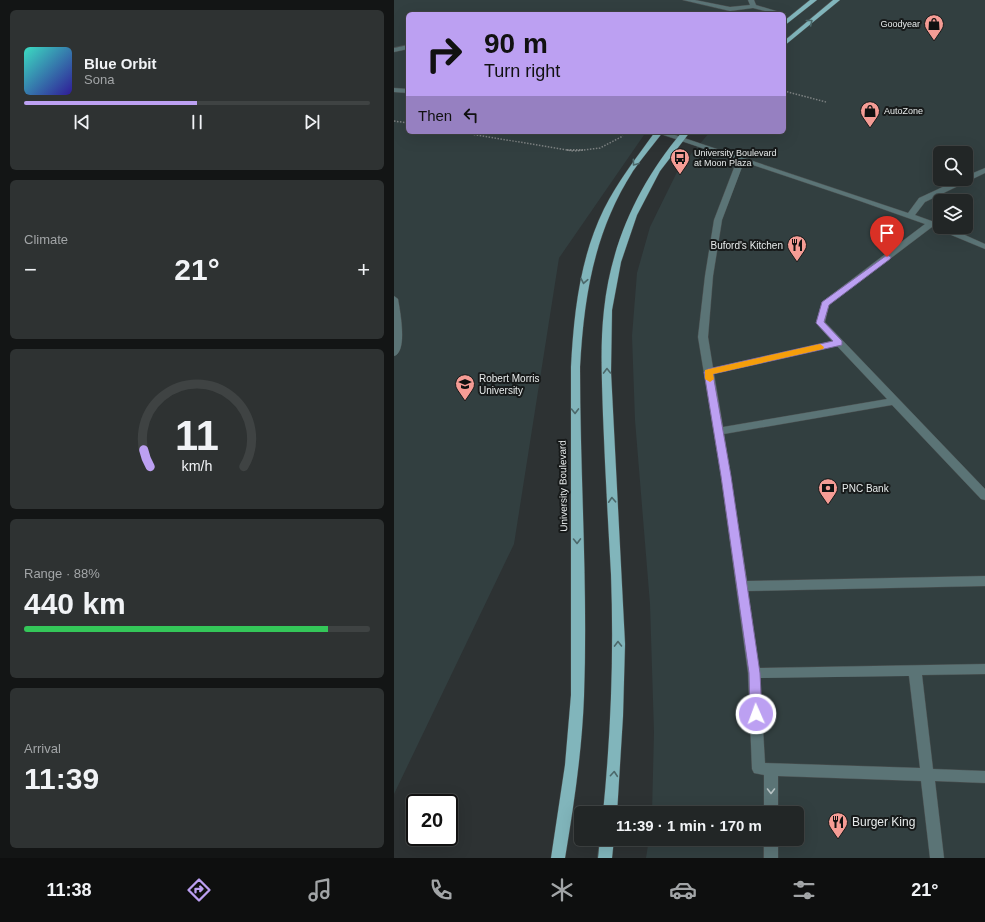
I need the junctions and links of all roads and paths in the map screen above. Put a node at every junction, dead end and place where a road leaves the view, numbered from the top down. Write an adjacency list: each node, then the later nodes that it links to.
1 (686, 0): 4 (street)
2 (814, 0): 7 (main road)
3 (837, 0): 9 (main road, one-way to 3)
4 (752, 3): 5 (street)
5 (778, 12)
6 (786, 15): 7 (street)
7 (793, 17): 8 (main road)
8 (786, 22)
9 (786, 42)
10 (406, 47): 11 (street)
11 (394, 50)
12 (394, 90): 13 (street)
13 (406, 90)
14 (786, 92): 15 (path)
15 (826, 102)
16 (394, 121): 17 (path)
17 (406, 124)
18 (471, 134): 21 (path)
19 (657, 134): 50 (main road, University Boulevard, one-way to 50)
20 (683, 135): 22 (street); 46 (main road, one-way to 20)
21 (623, 136)
22 (741, 159): 26 (street); 34 (street)
23 (985, 170): 24 (street)
24 (973, 176)
25 (951, 186): 26 (street)
26 (910, 216): 27 (street)
27 (933, 225)
28 (933, 229): 32 (street)
29 (955, 234): 30 (street)
30 (985, 247)
31 (394, 299): 33 (street)
32 (839, 343): 34 (street); 35 (street)
33 (394, 353)
34 (708, 372): 36 (street)
35 (893, 400): 36 (street); 37 (street)
36 (718, 431): 39 (street)
37 (985, 496)
38 (985, 581): 39 (street)
39 (742, 586): 42 (street)
40 (985, 669): 41 (street)
41 (915, 670): 42 (street); 44 (street)
42 (754, 673): 43 (street)
43 (771, 769): 44 (street); 47 (street, one-way to 47)
44 (928, 776): 45 (street); 53 (street)
45 (985, 777)
46 (611, 806)
47 (771, 806)
48 (607, 846): 51 (main road)
49 (771, 846): 52 (street)
50 (558, 858)
51 (605, 858)
52 (771, 858)
53 (937, 858)

